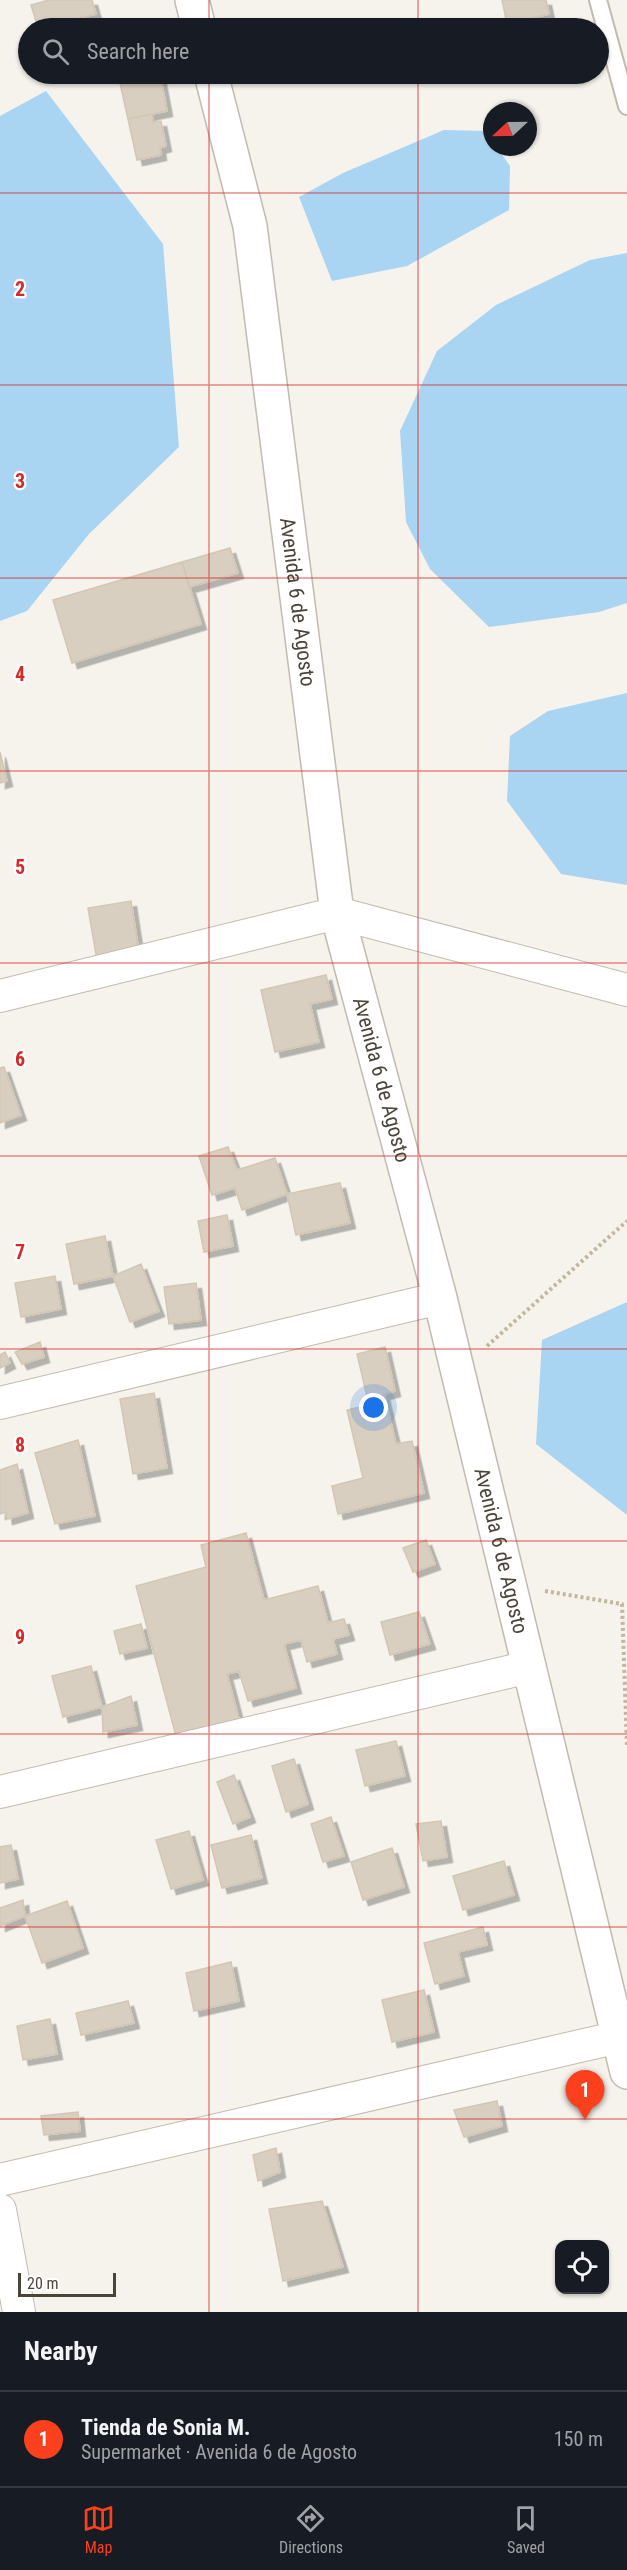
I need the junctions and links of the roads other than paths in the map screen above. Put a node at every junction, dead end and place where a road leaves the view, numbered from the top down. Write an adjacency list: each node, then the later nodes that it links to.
1 (192, 0): 3 (street)
2 (598, 0): 4 (lane)
3 (196, 18)
4 (603, 18)
5 (609, 40): 7 (lane)
6 (214, 84): 8 (street, Avenida 6 de Agosto)
7 (627, 106)
8 (337, 913): 9 (street); 10 (street); 11 (street, Avenida 6 de Agosto)
9 (627, 990)
10 (0, 996)
11 (440, 1298): 12 (street); 13 (street, Avenida 6 de Agosto)
12 (0, 1402)
13 (529, 1667): 14 (street); 15 (street, Avenida 6 de Agosto)
14 (0, 1792)
15 (619, 2037): 16 (street, Avenida 6 de Agosto); 17 (street)
16 (627, 2072)
17 (0, 2180)
18 (0, 2210): 19 (street)
19 (19, 2312)

